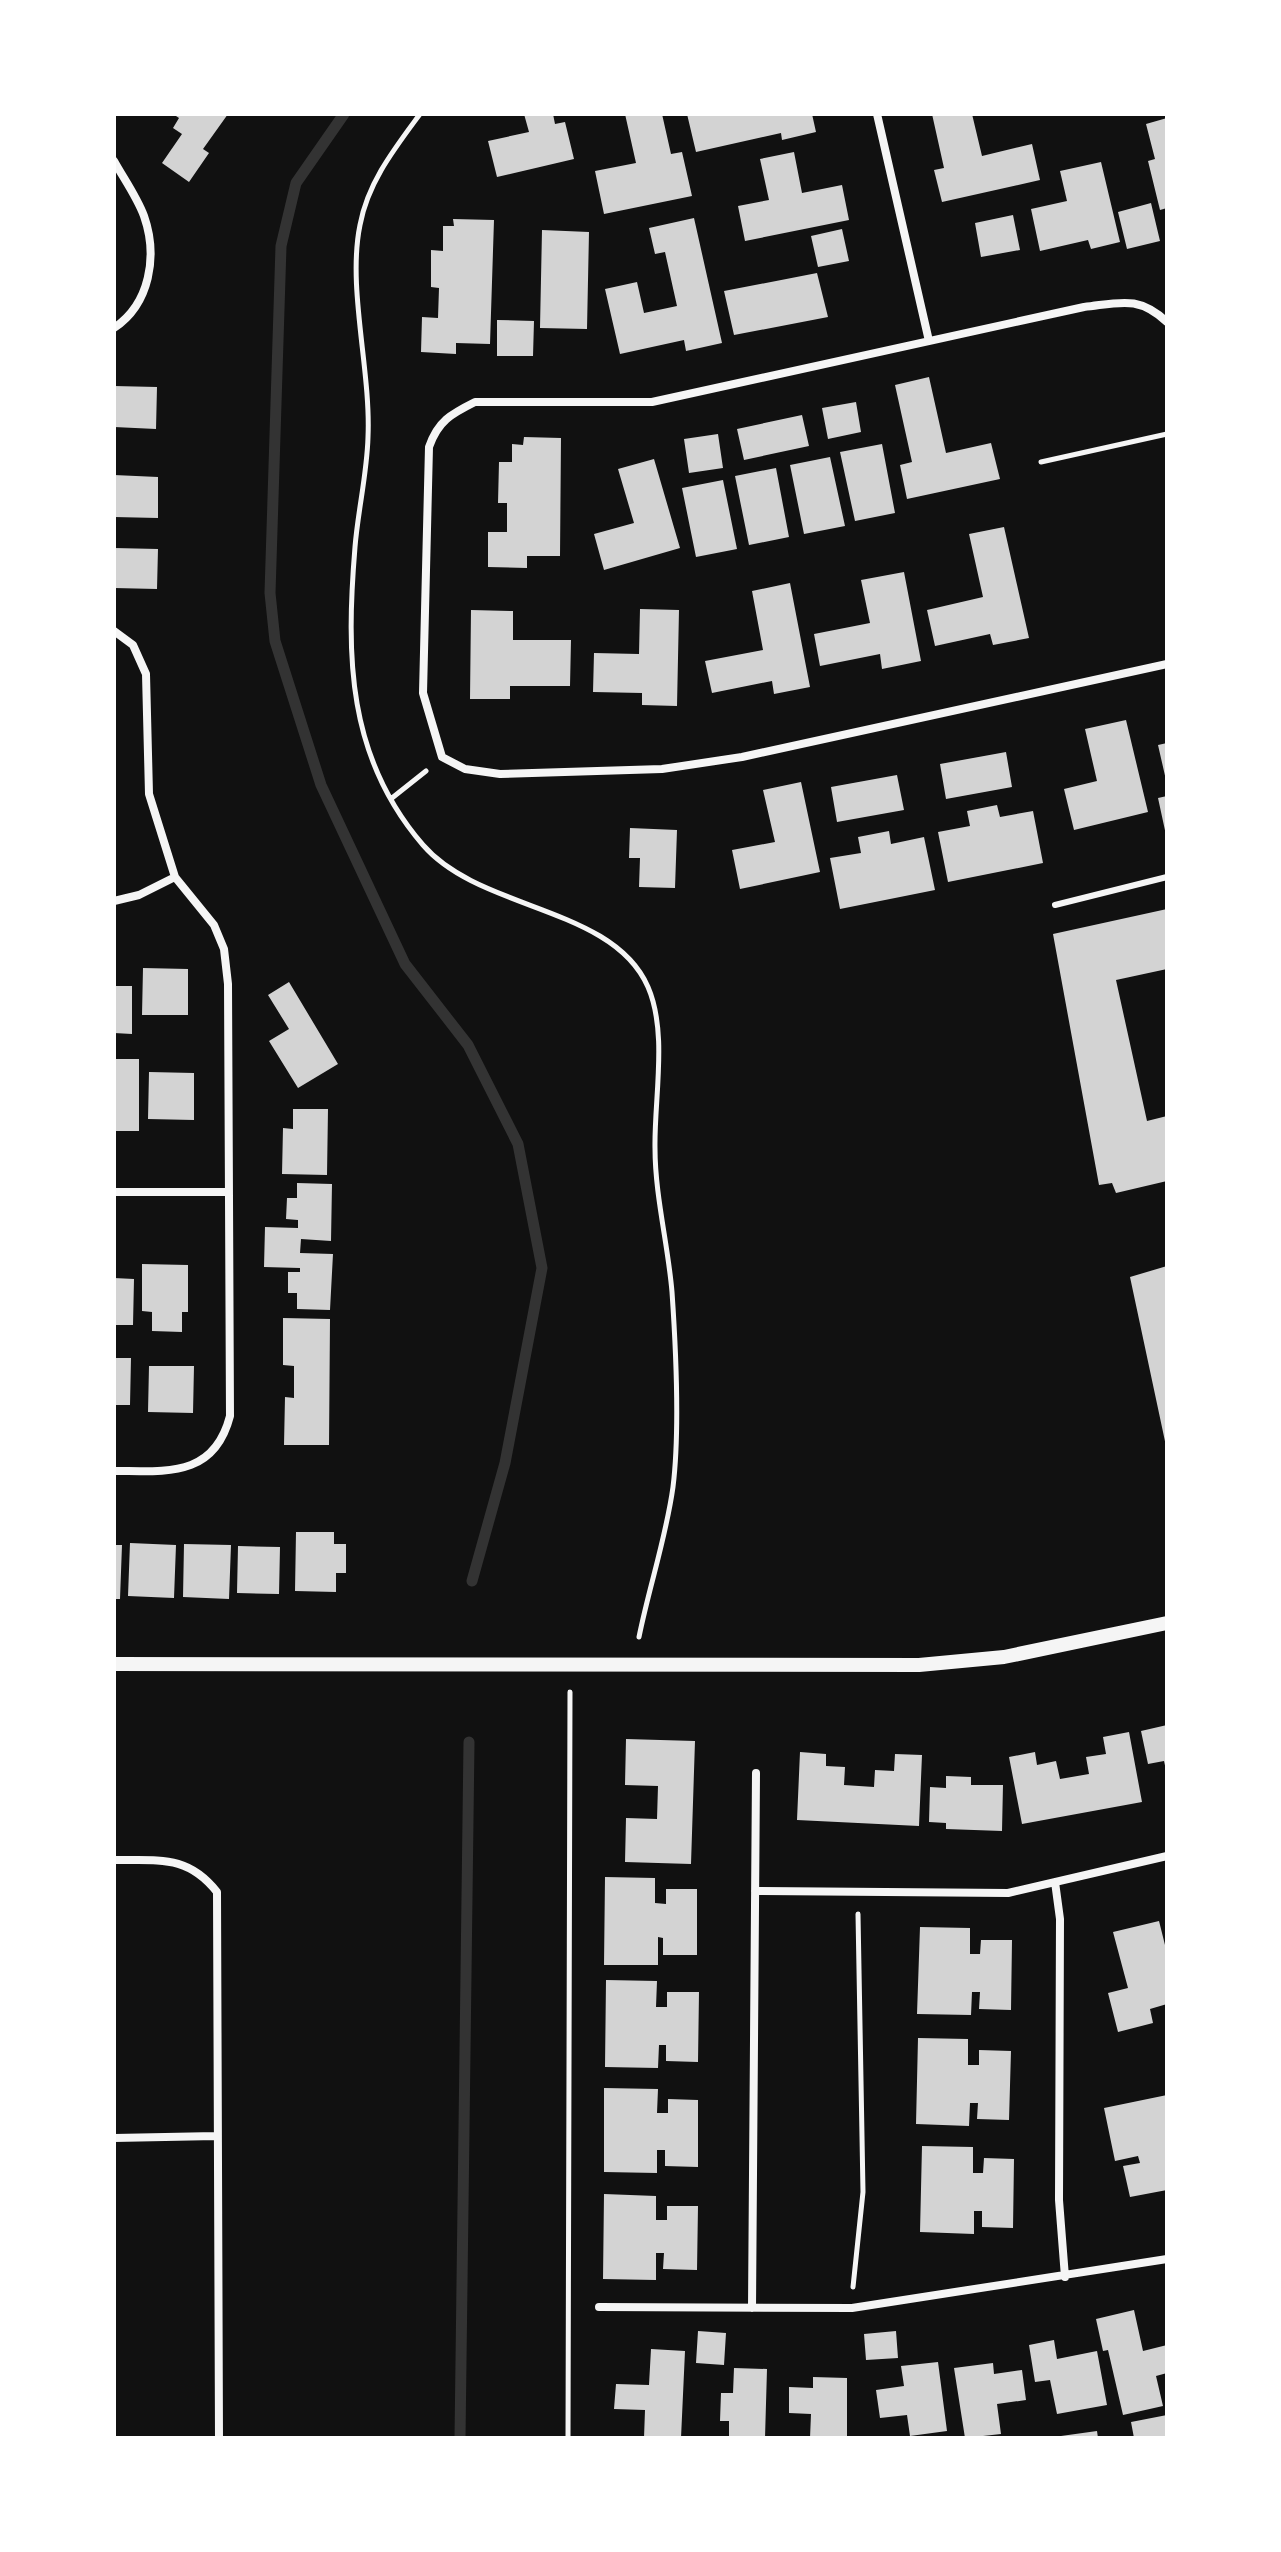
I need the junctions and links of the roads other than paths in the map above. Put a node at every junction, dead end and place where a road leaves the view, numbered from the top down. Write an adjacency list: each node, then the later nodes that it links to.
1 (877, 114): 5 (street)
2 (114, 161): 4 (street)
3 (1167, 322): 5 (street)
4 (114, 328)
5 (929, 341): 7 (street)
6 (114, 631): 8 (street)
7 (1167, 664)
8 (175, 877): 10 (street); 13 (street)
9 (1167, 877): 11 (lane)
10 (114, 901)
11 (1055, 905)
12 (114, 1192): 13 (street)
13 (229, 1192): 14 (street)
14 (114, 1471)
15 (1167, 1623): 16 (street)
16 (114, 1664)
17 (756, 1773): 21 (street)
18 (1167, 1856): 20 (street)
19 (114, 1860): 22 (street)
20 (1055, 1882): 21 (street); 25 (street)
21 (755, 1891): 27 (street)
22 (216, 2136): 23 (street); 28 (street)
23 (114, 2138)
24 (1167, 2259): 25 (street)
25 (1065, 2277): 27 (street)
26 (599, 2307): 27 (street)
27 (752, 2308)
28 (219, 2438)

